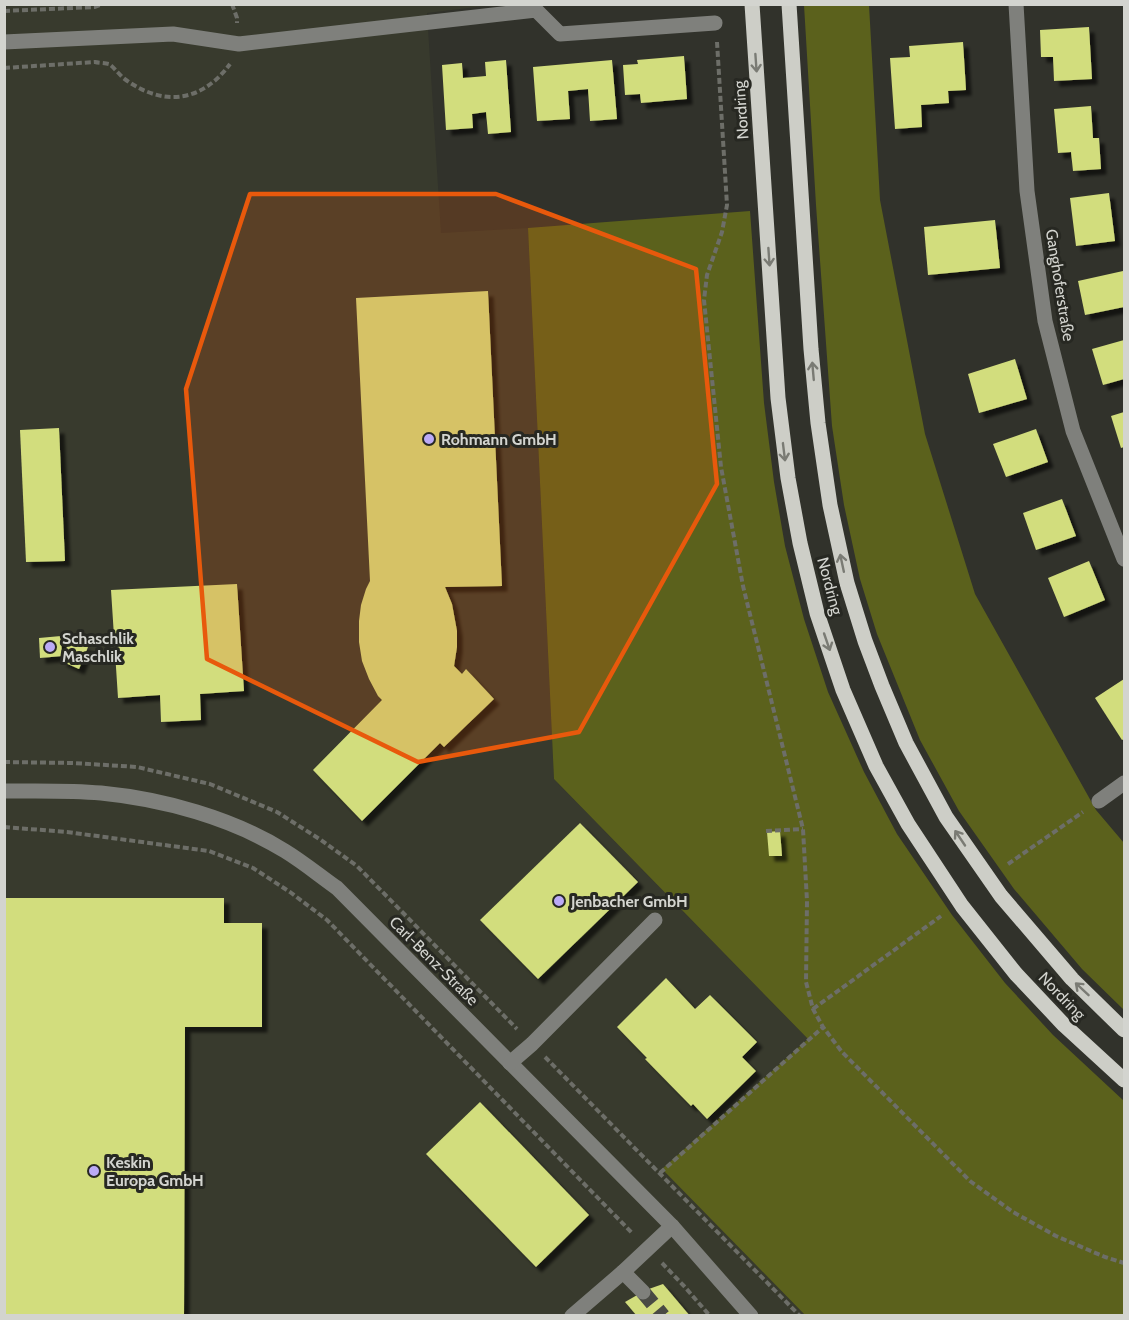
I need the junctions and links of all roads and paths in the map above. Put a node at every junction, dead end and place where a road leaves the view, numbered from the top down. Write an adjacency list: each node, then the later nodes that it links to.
1 (102, 4): 6 (path)
2 (232, 4): 9 (path)
3 (752, 4): 25 (main road, Nordring, one-way to 25)
4 (789, 4): 23 (main road, Nordring, one-way to 4)
5 (1016, 4): 11 (street, Ganghoferstraße)
6 (4, 11)
7 (715, 23): 9 (street); 16 (path)
8 (4, 42): 9 (street)
9 (239, 44): 10 (path)
10 (4, 68)
11 (1125, 559)
12 (1125, 783): 14 (street)
13 (4, 790): 24 (street, Carl-Benz-Straße)
14 (1099, 801): 18 (path)
15 (4, 826): 28 (path)
16 (803, 829): 17 (path); 21 (path)
17 (766, 831)
18 (1008, 864)
19 (941, 916): 21 (path)
20 (655, 920): 24 (street)
21 (813, 1009): 22 (path)
22 (823, 1026): 26 (path); 29 (path)
23 (1125, 1030)
24 (510, 1063): 27 (street, Carl-Benz-Straße)
25 (1125, 1080)
26 (660, 1173)
27 (672, 1226): 28 (street); 34 (street, Carl-Benz-Straße)
28 (648, 1249): 30 (street); 33 (path)
29 (1125, 1263)
30 (623, 1272): 31 (street); 32 (street)
31 (643, 1292)
32 (572, 1316)
33 (710, 1316)
34 (751, 1316)

